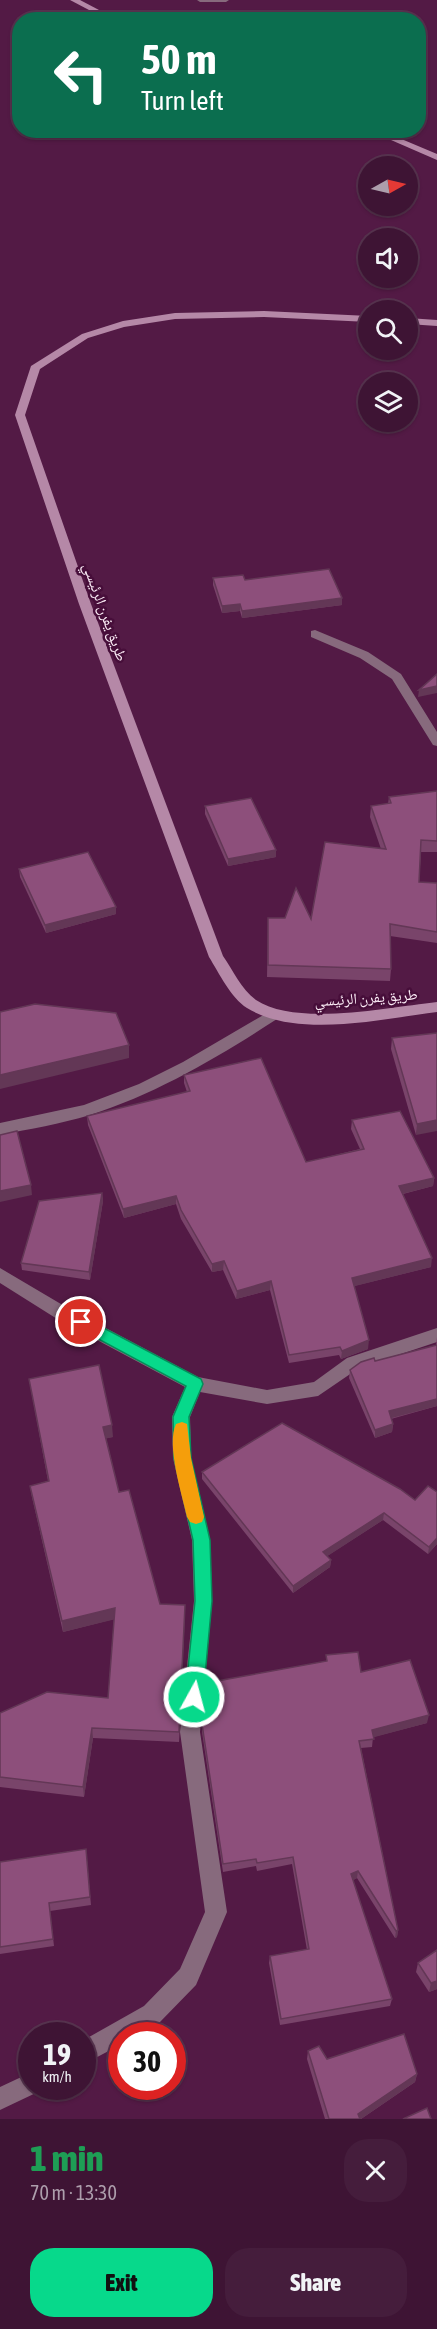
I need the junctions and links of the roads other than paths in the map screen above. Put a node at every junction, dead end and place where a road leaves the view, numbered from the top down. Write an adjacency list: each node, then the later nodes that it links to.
1 (74, 0): 4 (main road)
2 (200, 0): 3 (lane)
3 (226, 0)
4 (99, 12)
5 (391, 138): 6 (main road)
6 (437, 157)
7 (358, 319): 13 (main road, طريق يفرن الرئيسي)
8 (418, 322): 9 (main road)
9 (437, 323)
10 (315, 634): 11 (street)
11 (437, 742)
12 (437, 1007): 13 (main road, طريق يفرن الرئيسي)
13 (272, 1015): 14 (street)
14 (0, 1129)
15 (0, 1275): 17 (street)
16 (437, 1335): 17 (street)
17 (195, 1384): 18 (street)
18 (96, 2046)
19 (18, 2090): 20 (street)
20 (0, 2099)

